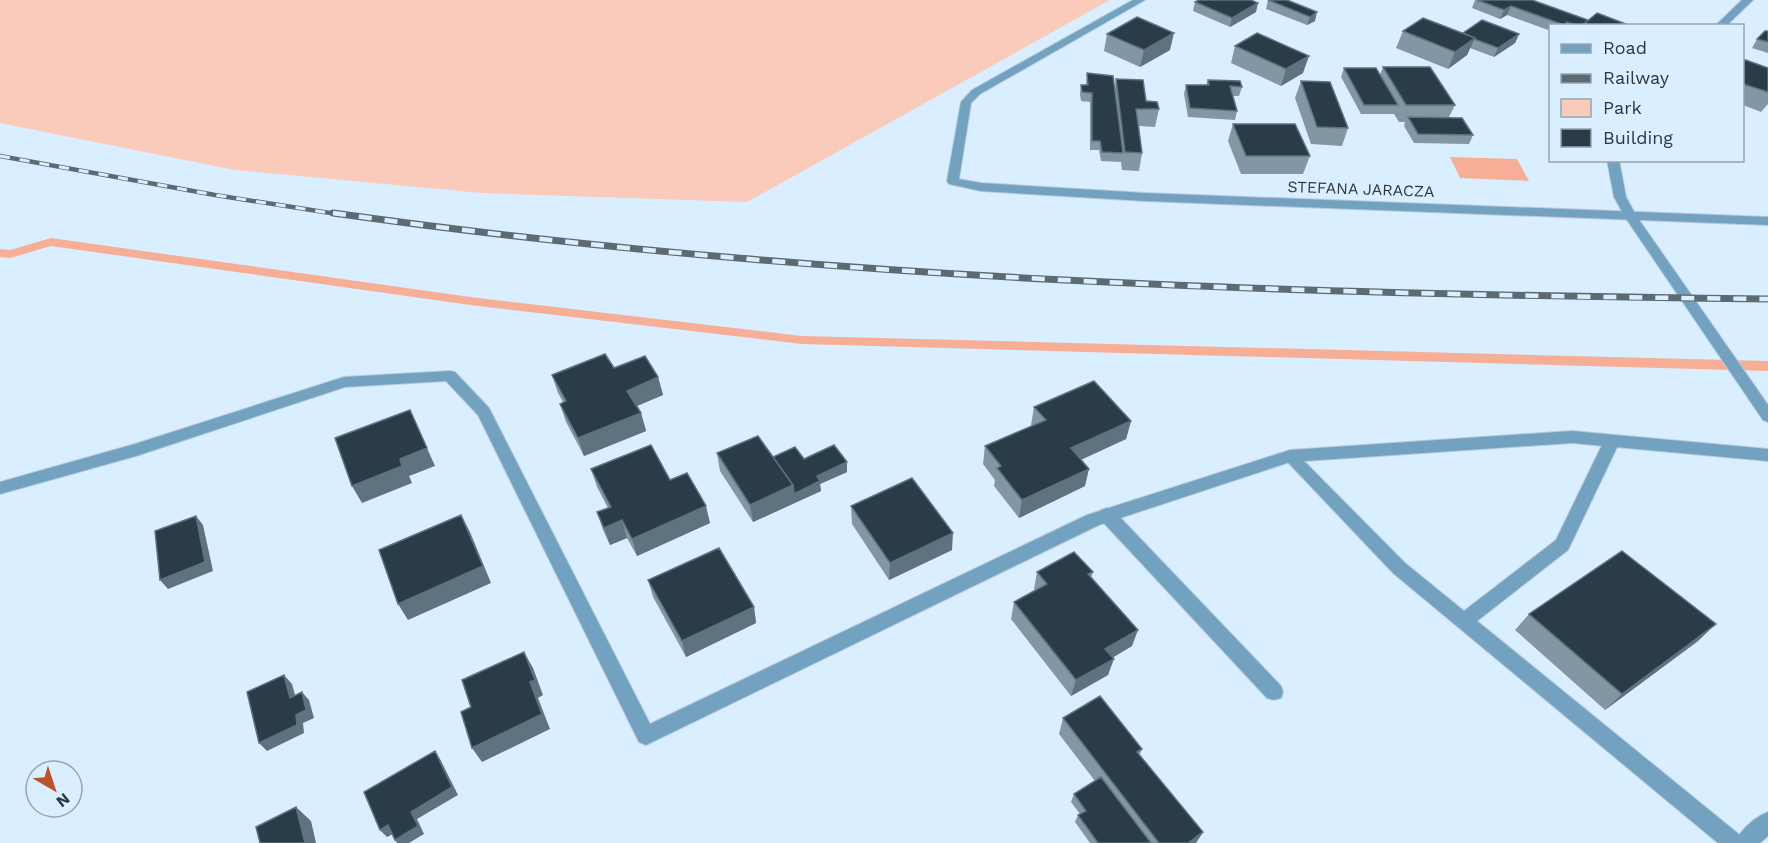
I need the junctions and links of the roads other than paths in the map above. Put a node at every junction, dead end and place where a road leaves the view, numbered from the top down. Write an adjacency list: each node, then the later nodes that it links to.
1 (1140, 0): 5 (street, STEFANA JARACZA)
2 (1748, 0): 3 (street)
3 (1722, 24)
4 (1613, 162): 5 (street)
5 (1631, 217): 6 (street, STEFANA JARACZA); 7 (street)
6 (1768, 221)
7 (1768, 416)
8 (1612, 441): 9 (street); 10 (street); 13 (street)
9 (1768, 455)
10 (1290, 456): 12 (street); 13 (street)
11 (0, 488): 12 (street)
12 (1107, 515): 14 (street)
13 (1464, 621): 16 (street)
14 (1274, 692)
15 (1768, 822): 17 (street)
16 (1734, 843)
17 (1745, 843)

